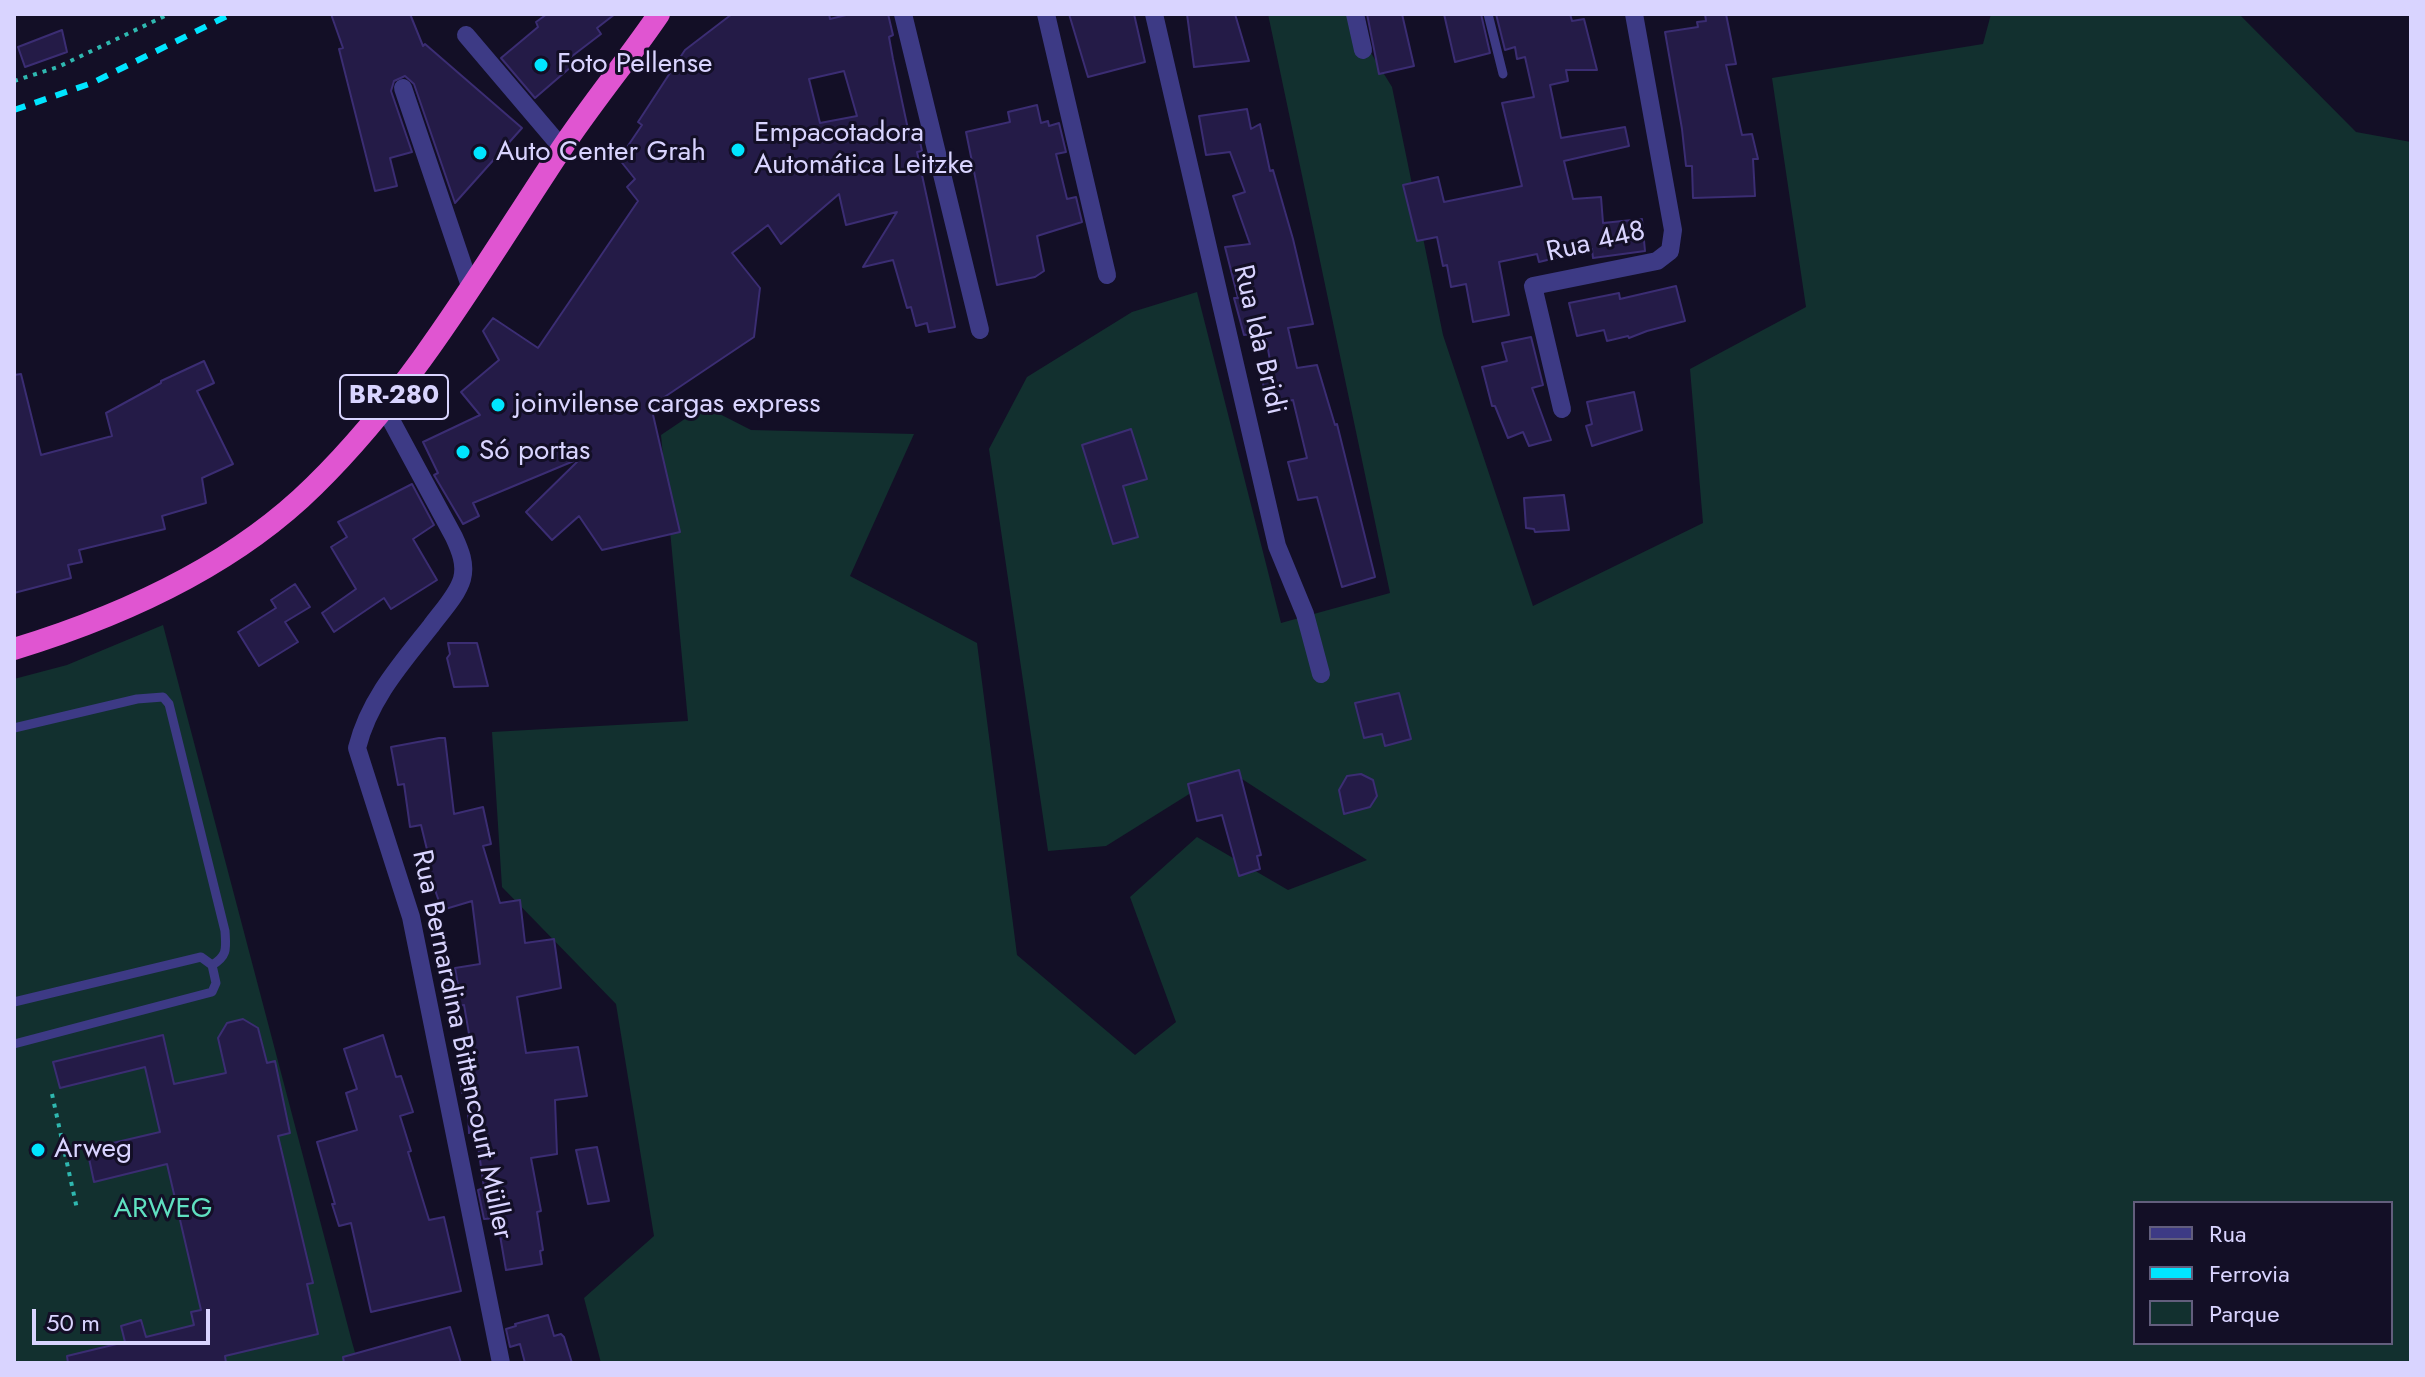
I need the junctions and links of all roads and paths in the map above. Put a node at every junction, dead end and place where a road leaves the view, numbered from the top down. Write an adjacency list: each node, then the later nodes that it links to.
1 (169, 14): 12 (path)
2 (659, 14): 14 (highway, BR-280)
3 (903, 14): 17 (street)
4 (1046, 14): 15 (street)
5 (1154, 14): 21 (street, Rua Ida Bridi)
6 (1355, 14): 10 (street)
7 (1488, 14): 11 (lane)
8 (1634, 14): 19 (street, Rua 448)
9 (466, 35): 14 (street)
10 (1363, 50)
11 (1503, 74)
12 (14, 81)
13 (403, 88): 16 (street)
14 (562, 148): 16 (highway, BR-280)
15 (1107, 275)
16 (471, 289): 18 (highway, BR-280)
17 (980, 330)
18 (385, 409): 20 (highway, BR-280); 28 (street, Rua Bernardina Bittencourt Müller)
19 (1562, 409)
20 (14, 649)
21 (1321, 674)
22 (14, 728): 23 (lane)
23 (212, 965): 24 (lane); 25 (lane)
24 (14, 1002)
25 (14, 1044)
26 (52, 1094): 27 (path)
27 (77, 1209)
28 (501, 1363)

